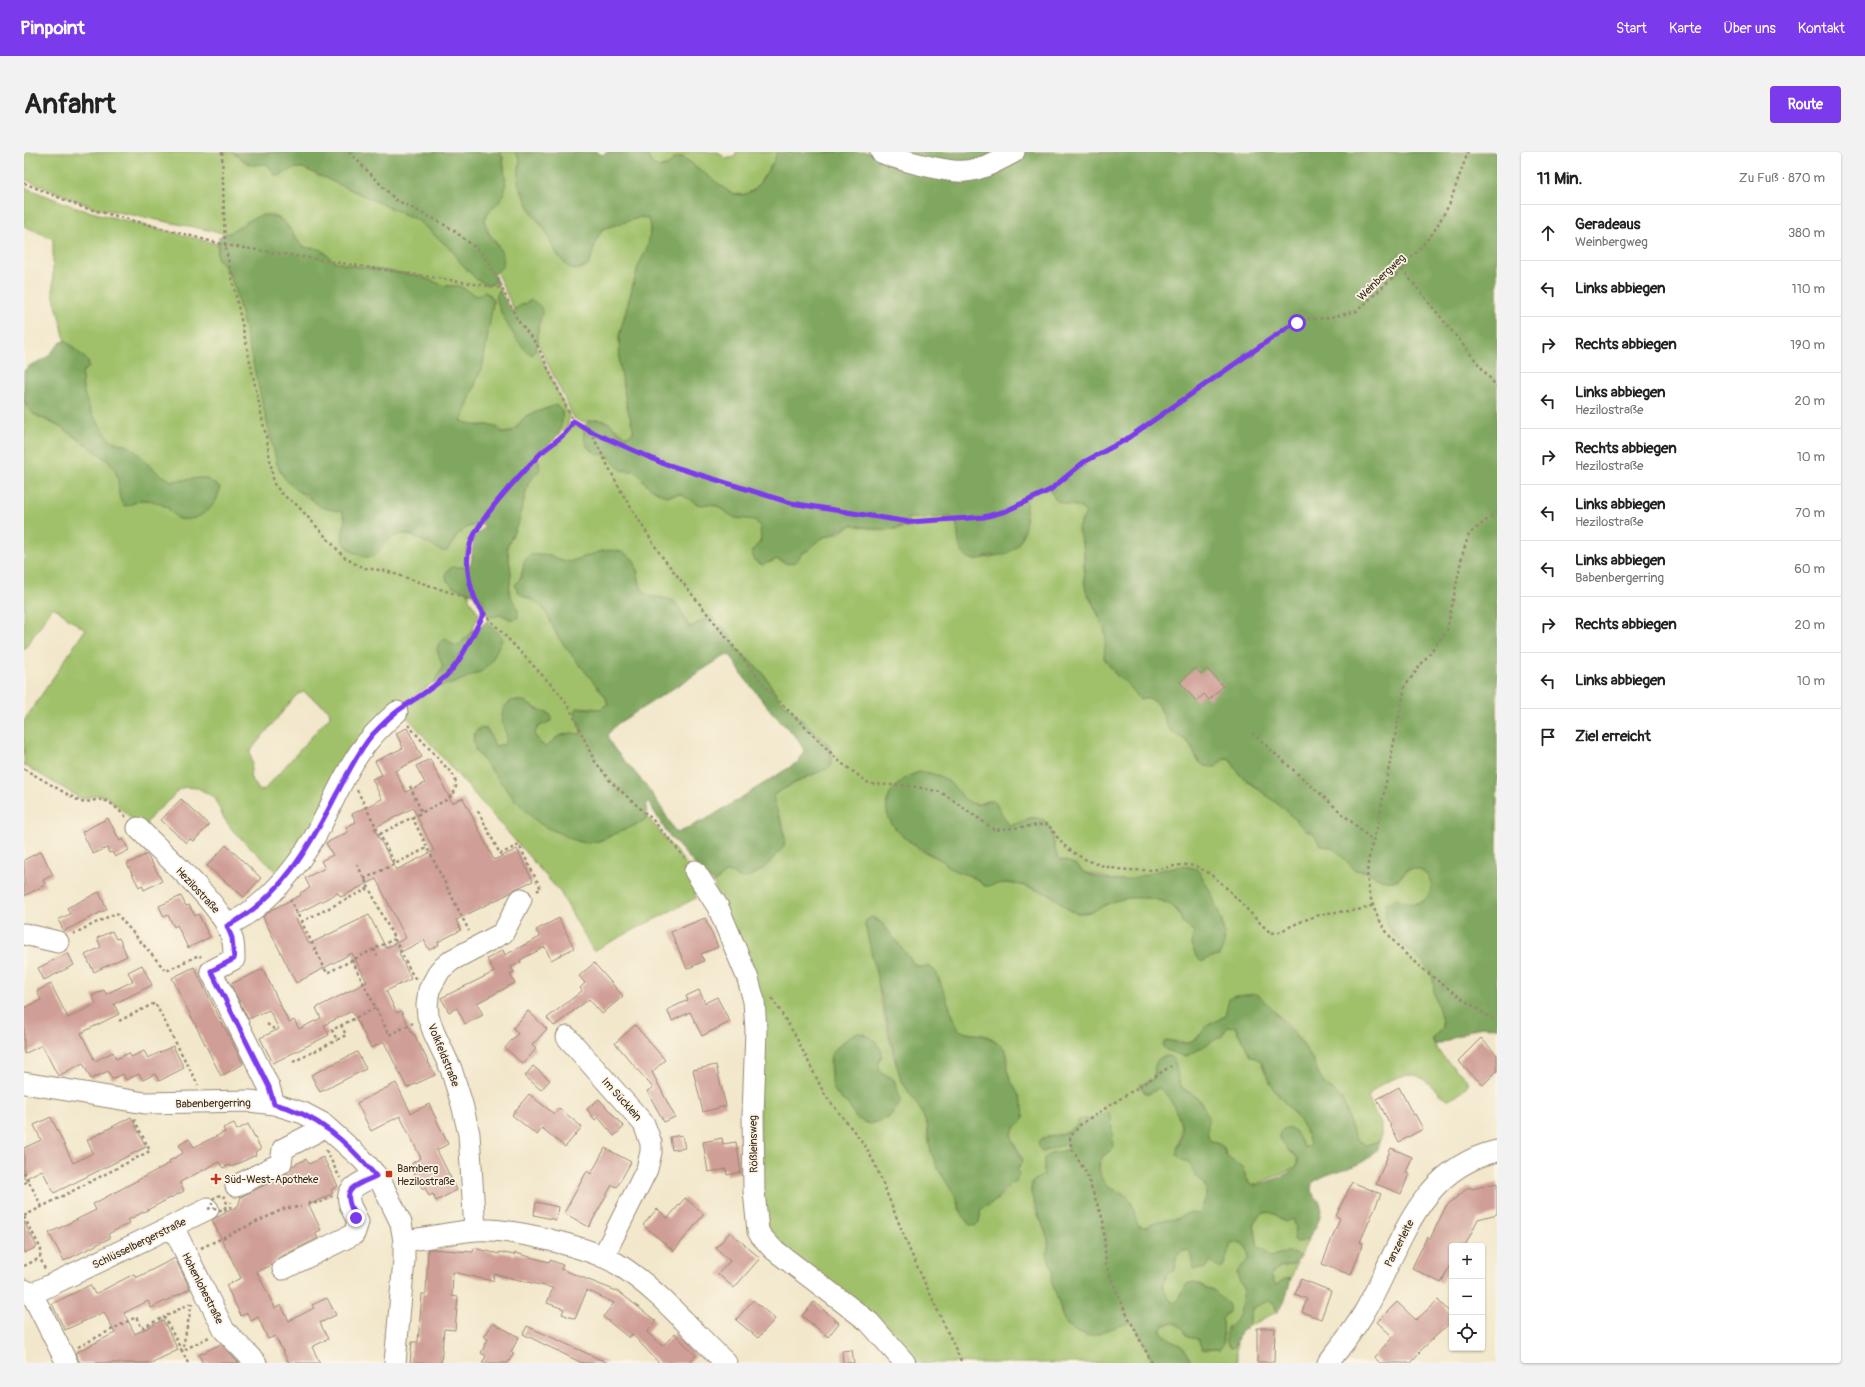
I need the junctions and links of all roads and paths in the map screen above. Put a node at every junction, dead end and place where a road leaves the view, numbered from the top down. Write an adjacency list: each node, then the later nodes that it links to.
1 (222, 152): 7 (path)
2 (349, 152): 9 (path)
3 (880, 152): 4 (street)
4 (1014, 152)
5 (1468, 152): 8 (path, Weinbergweg)
6 (24, 183): 7 (path)
7 (225, 245): 9 (path); 14 (path)
8 (1402, 270): 10 (path); 12 (path, Weinbergweg)
9 (501, 288): 11 (path)
10 (1497, 387)
11 (573, 421): 12 (path, Weinbergweg); 14 (path)
12 (590, 431): 36 (path)
13 (1497, 512): 26 (path)
14 (474, 598): 15 (path)
15 (484, 614): 16 (path); 30 (path)
16 (397, 712): 19 (street); 22 (path)
17 (1252, 733): 26 (path)
18 (24, 769): 24 (path)
19 (348, 772): 25 (path); 32 (street)
20 (410, 786): 22 (path)
21 (478, 811): 34 (path)
22 (422, 812): 23 (path)
23 (412, 817): 25 (path); 27 (path)
24 (138, 828): 38 (street, Hezilostraße)
25 (380, 834): 29 (path)
26 (1373, 841): 36 (path)
27 (428, 848): 29 (path); 42 (path)
28 (357, 864): 31 (path)
29 (395, 864): 31 (path)
30 (695, 871): 95 (street, Rößleinsweg)
31 (364, 879): 33 (path)
32 (282, 882): 37 (path); 38 (street)
33 (369, 888): 37 (path); 40 (path)
34 (541, 889)
35 (521, 899): 42 (street, Volkfeldstraße)
36 (1373, 905): 52 (path)
37 (301, 922): 45 (path)
38 (230, 932): 46 (street, Hezilostraße)
39 (24, 934): 41 (street)
40 (394, 939): 43 (path); 47 (path)
41 (58, 942): 46 (path)
42 (477, 947): 47 (street, Volkfeldstraße)
43 (374, 949): 44 (path); 45 (path)
44 (377, 956)
45 (352, 960): 49 (path)
46 (211, 971): 63 (street)
47 (429, 990): 50 (street, Volkfeldstraße)
48 (768, 992): 96 (path)
49 (376, 1008): 50 (path); 54 (path)
50 (428, 1016): 79 (street, Volkfeldstraße)
51 (118, 1021): 62 (path)
52 (1497, 1021)
53 (267, 1024): 55 (path)
54 (341, 1025): 57 (path); 57 (path)
55 (277, 1031)
56 (567, 1037): 82 (street, Im Sücklein)
57 (337, 1040): 58 (path)
58 (293, 1062)
59 (1171, 1066): 97 (path)
60 (24, 1082): 61 (street, Babenbergerring)
61 (130, 1101): 62 (street, Babenbergerring); 75 (path)
62 (206, 1103): 63 (street, Babenbergerring)
63 (274, 1104): 64 (street, Babenbergerring)
64 (319, 1128): 67 (street, Babenbergerring); 69 (path); 71 (street)
65 (1497, 1151): 98 (street, Panzerleite)
66 (24, 1172): 68 (path)
67 (376, 1176): 80 (street, Babenbergerring); 84 (street)
68 (28, 1181): 70 (path); 75 (path)
69 (341, 1182)
70 (24, 1183)
71 (236, 1186)
72 (338, 1192): 73 (path)
73 (308, 1203)
74 (301, 1206): 81 (path)
75 (42, 1207): 77 (path)
76 (210, 1207): 76 (path, bridge); 78 (street, Schlüsselbergerstraße)
77 (24, 1216): 83 (path)
78 (173, 1227): 81 (street, Hohenlohestraße); 85 (street, Schlüsselbergerstraße)
79 (475, 1230): 80 (street); 82 (street)
80 (404, 1241): 93 (street, Babenbergerring)
81 (186, 1255): 86 (street, Hohenlohestraße)
82 (603, 1257): 94 (street)
83 (24, 1266)
84 (283, 1269)
85 (28, 1292): 90 (street)
86 (199, 1299): 87 (path); 88 (street, Hohenlohestraße); 89 (path)
87 (164, 1317): 89 (path); 90 (path)
88 (224, 1330): 89 (path); 92 (street, Hohenlohestraße)
89 (182, 1351): 91 (path)
90 (65, 1359)
91 (188, 1363)
92 (256, 1363)
93 (395, 1363)
94 (726, 1363)
95 (905, 1363)
96 (962, 1363)
97 (1152, 1363)
98 (1328, 1363)

